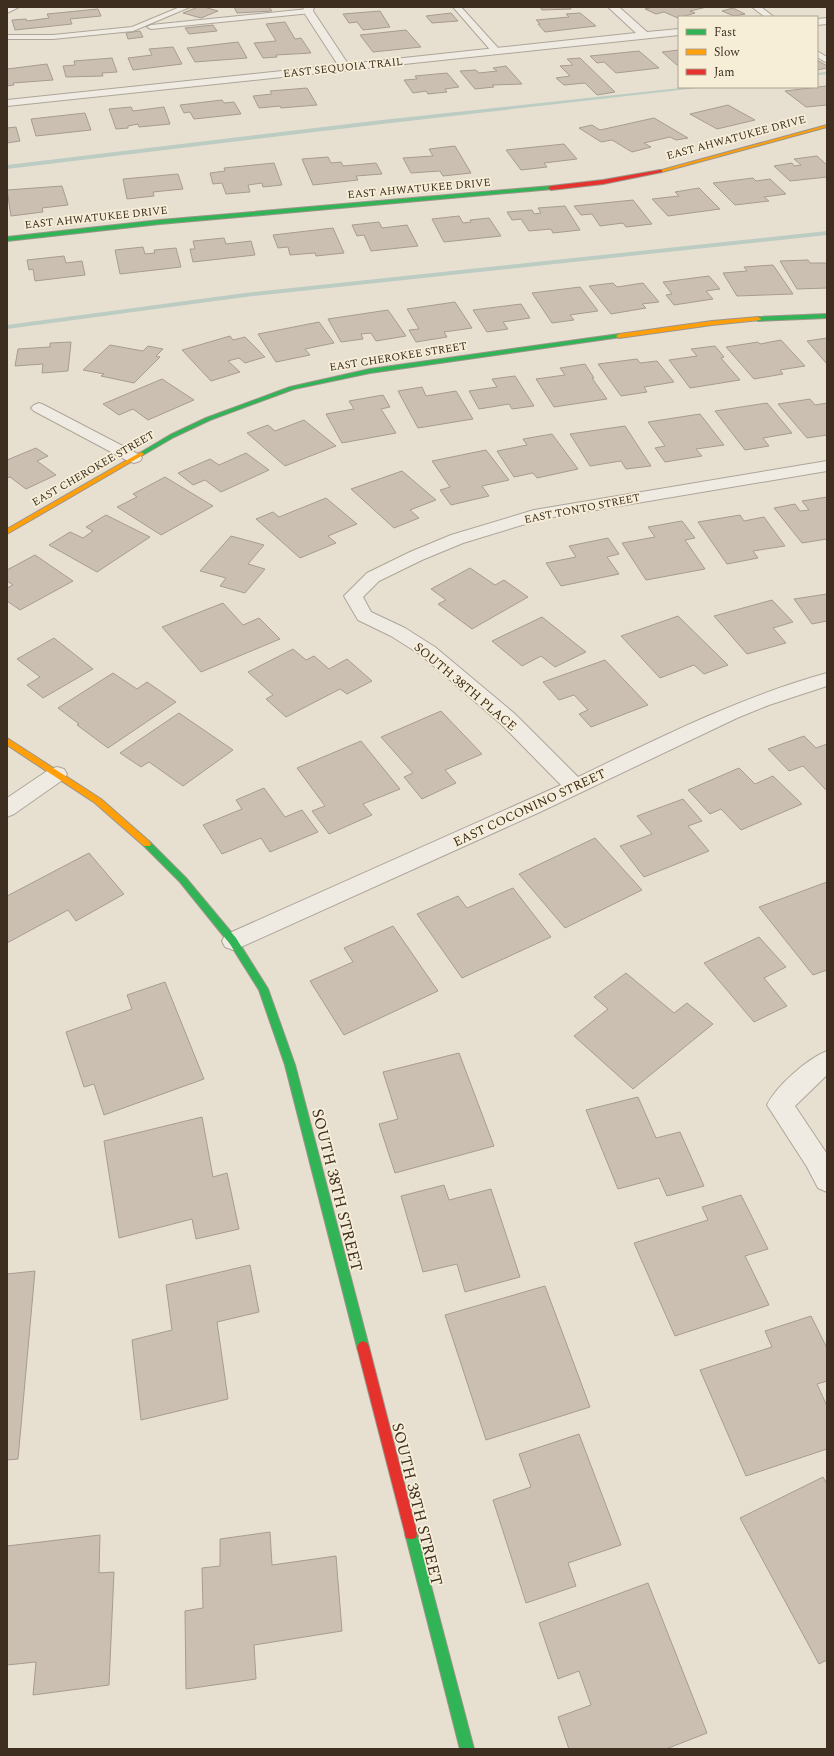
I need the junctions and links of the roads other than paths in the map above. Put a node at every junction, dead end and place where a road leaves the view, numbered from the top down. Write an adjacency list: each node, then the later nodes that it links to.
1 (14, 7): 7 (street)
2 (186, 7): 9 (lane)
3 (457, 7): 13 (lane)
4 (613, 7): 11 (street)
5 (756, 7): 8 (lane)
6 (309, 9): 9 (lane); 16 (street)
7 (7, 10)
8 (769, 16)
9 (133, 29): 12 (lane)
10 (678, 32): 11 (street, EAST SEQUOIA TRAIL)
11 (644, 35): 13 (street, EAST SEQUOIA TRAIL)
12 (7, 37)
13 (496, 51): 16 (street, EAST SEQUOIA TRAIL)
14 (818, 54): 15 (lane)
15 (827, 61)
16 (345, 67): 17 (street, EAST SEQUOIA TRAIL)
17 (7, 103)
18 (827, 126): 19 (street, EAST AHWATUKEE DRIVE)
19 (7, 238)
20 (827, 316): 22 (street, EAST CHEROKEE STREET)
21 (39, 408): 22 (street)
22 (134, 458): 24 (street, EAST CHEROKEE STREET)
23 (827, 466): 25 (street, EAST TONTO STREET)
24 (7, 532)
25 (353, 596): 29 (street, SOUTH 38TH PLACE)
26 (827, 679): 29 (street, EAST COCONINO STREET)
27 (7, 741): 28 (street, SOUTH 38TH STREET)
28 (58, 774): 30 (street); 31 (street, SOUTH 38TH STREET)
29 (575, 787): 31 (street, EAST COCONINO STREET)
30 (7, 809)
31 (233, 941): 34 (street, SOUTH 38TH STREET)
32 (827, 1062): 33 (street)
33 (827, 1180)
34 (467, 1749)

